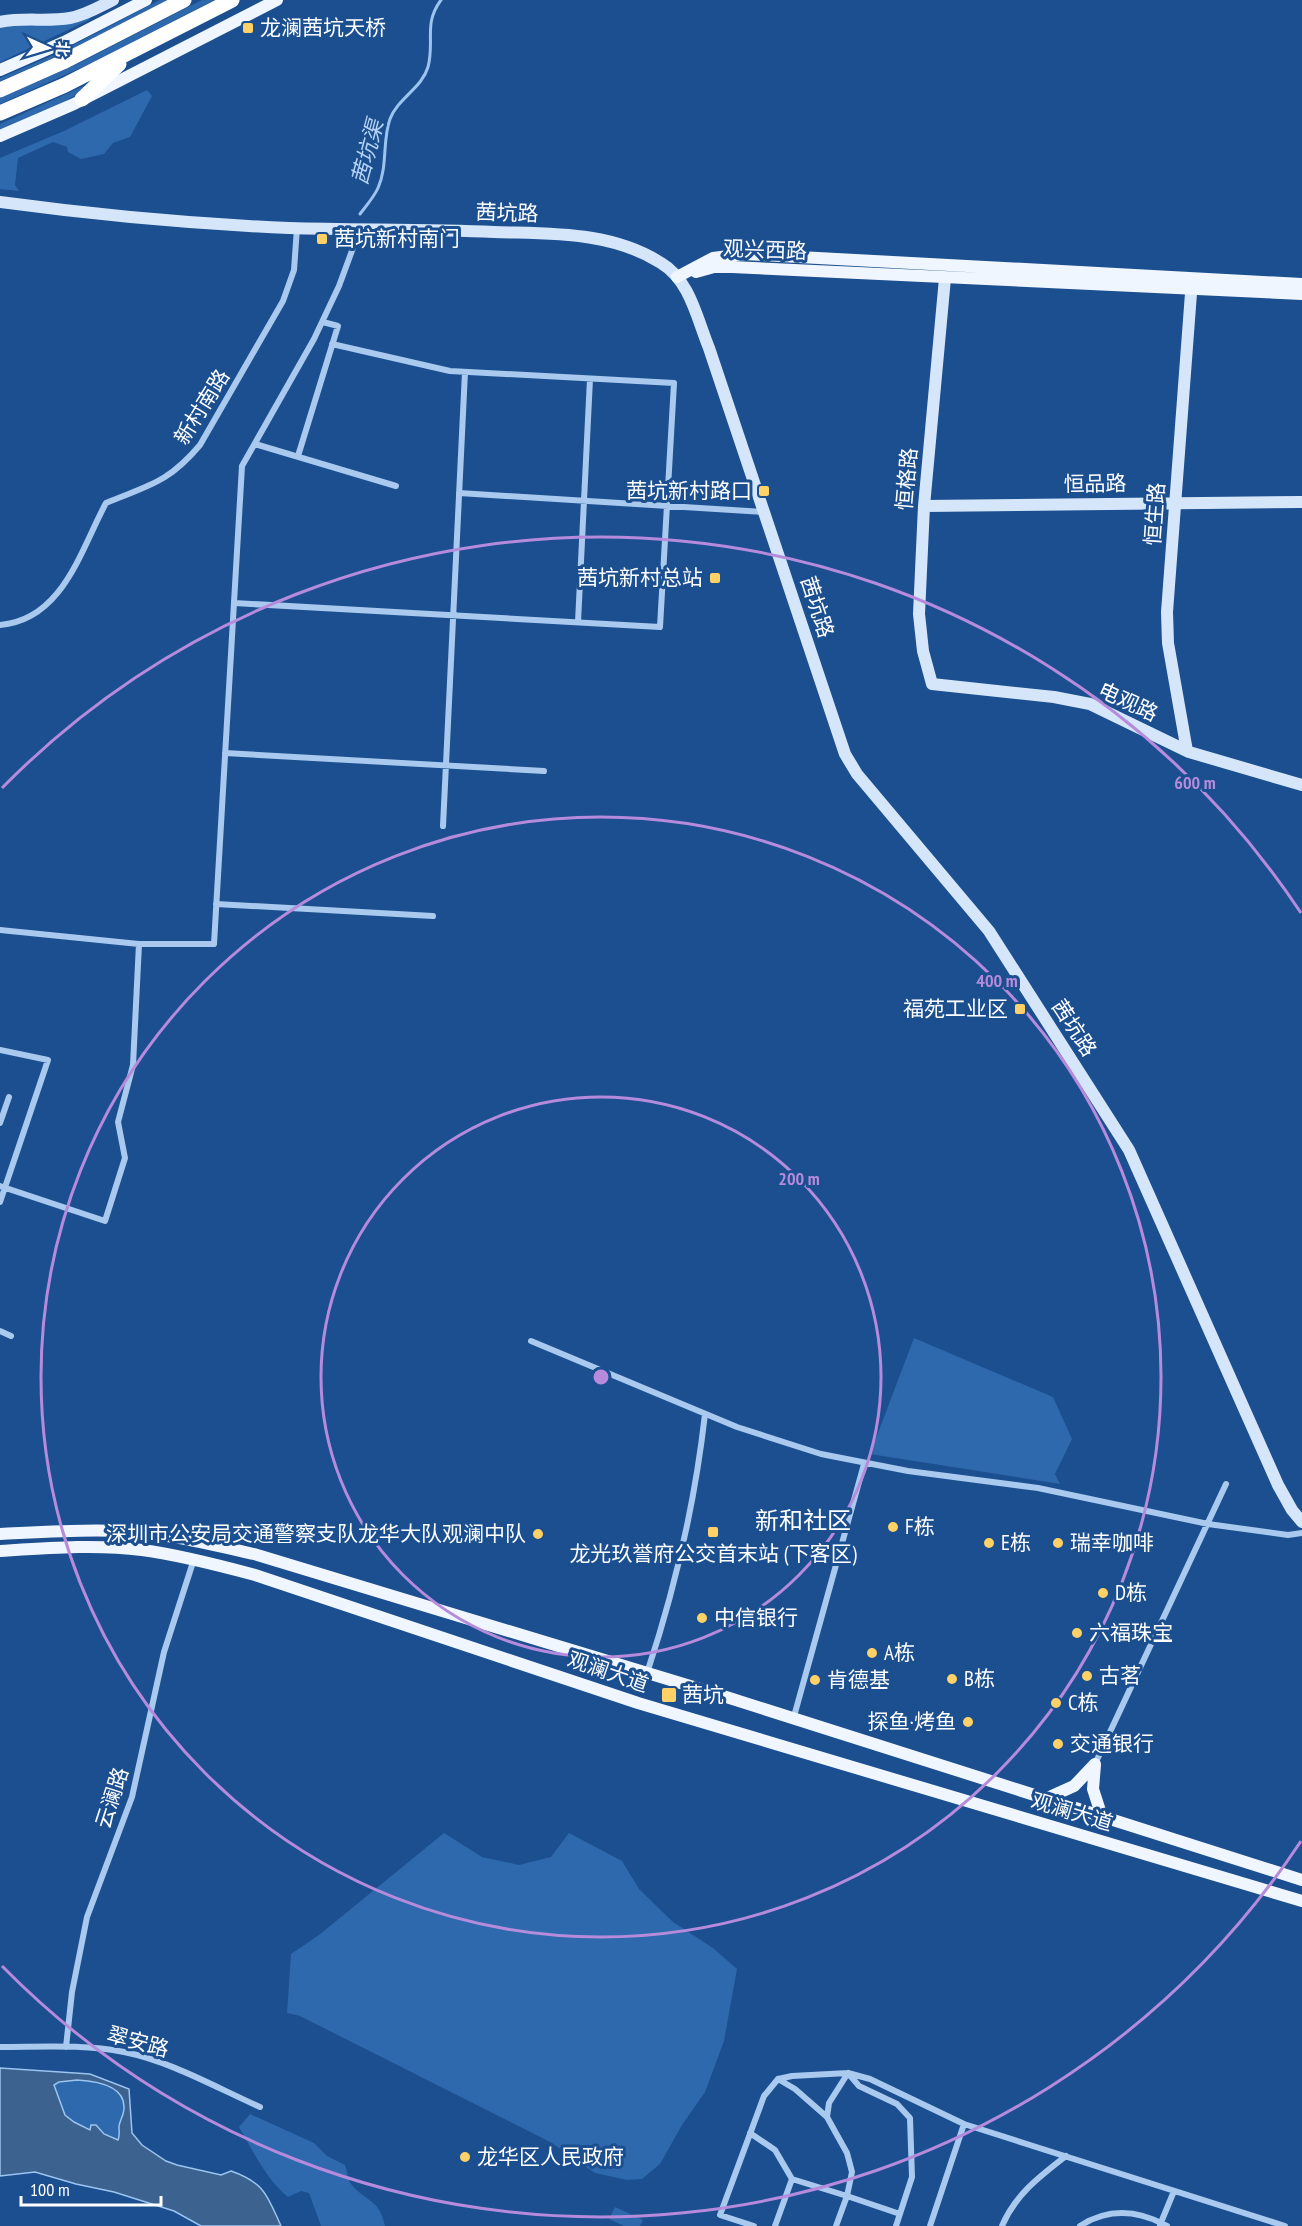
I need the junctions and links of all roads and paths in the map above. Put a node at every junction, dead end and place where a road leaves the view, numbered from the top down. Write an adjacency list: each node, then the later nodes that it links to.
1 (113, 0): 6 (street)
2 (146, 0): 8 (main road)
3 (184, 0): 9 (highway)
4 (232, 0): 7 (highway)
5 (277, 0): 10 (main road)
6 (0, 22)
7 (129, 54): 10 (highway); 11 (highway)
8 (0, 70)
9 (0, 90)
10 (82, 99): 12 (main road)
11 (0, 113)
12 (0, 136)
13 (0, 202): 14 (street, 茜坑路)
14 (297, 228): 15 (street, 茜坑路); 38 (street, 新村南路)
15 (360, 229): 16 (street, 茜坑路); 21 (street)
16 (677, 277): 17 (main road, 观兴西路); 18 (main road, 观兴西路); 34 (street, 茜坑路)
17 (945, 278): 18 (main road, 观兴西路); 33 (street, 恒格路)
18 (1192, 283): 19 (main road, 观兴西路); 20 (main road, 观兴西路); 31 (street, 恒生路)
19 (1302, 284)
20 (1302, 294)
21 (322, 322): 22 (street); 25 (street)
22 (332, 344): 23 (street); 26 (street)
23 (465, 372): 24 (street); 28 (street)
24 (590, 379): 29 (street); 32 (street)
25 (255, 444): 26 (street); 35 (street)
26 (298, 456): 27 (street)
27 (396, 486)
28 (459, 493): 29 (street); 36 (street)
29 (584, 501): 32 (street); 37 (street)
30 (1302, 502): 31 (street, 恒品路)
31 (1175, 503): 33 (street, 恒品路); 40 (street, 恒生路)
32 (667, 506): 34 (street); 37 (street)
33 (924, 506): 39 (street, 恒格路)
34 (764, 512): 61 (street, 茜坑路)
35 (234, 603): 36 (street); 41 (street)
36 (453, 615): 37 (street); 42 (street)
37 (578, 622)
38 (0, 625)
39 (932, 684): 40 (street, 电观路)
40 (1186, 750): 44 (street, 电观路)
41 (225, 753): 42 (street); 46 (street)
42 (446, 766): 43 (street); 45 (street)
43 (544, 771)
44 (1302, 785)
45 (443, 826)
46 (216, 904): 47 (street); 49 (street)
47 (433, 916)
48 (0, 930): 49 (street)
49 (139, 944): 53 (street)
50 (0, 1050): 53 (street)
51 (9, 1097): 52 (street)
52 (0, 1122)
53 (2, 1187): 54 (street)
54 (0, 1202)
55 (0, 1331): 56 (street)
56 (11, 1336)
57 (531, 1341): 58 (street)
58 (705, 1414): 59 (street); 67 (street)
59 (864, 1464): 62 (street); 68 (street)
60 (1226, 1484): 62 (street)
61 (1302, 1522)
62 (1208, 1524): 63 (street); 69 (street)
63 (1302, 1533)
64 (0, 1534): 67 (main road, 观澜大道)
65 (0, 1551): 66 (main road, 观澜大道)
66 (194, 1559): 73 (main road, 观澜大道); 75 (street, 云澜路)
67 (647, 1674): 68 (main road, 观澜大道)
68 (793, 1720): 70 (main road, 观澜大道)
69 (1095, 1764): 70 (main road); 71 (main road)
70 (1045, 1799): 71 (main road, 观澜大道)
71 (1102, 1817): 72 (main road, 观澜大道)
72 (1301, 1877)
73 (1302, 1900)
74 (0, 2047): 75 (street, 翠安路)
75 (66, 2047): 78 (street, 翠安路)
76 (848, 2073): 77 (street); 79 (street); 80 (street); 86 (street)
77 (778, 2079): 79 (street); 81 (street)
78 (260, 2107)
79 (827, 2117): 85 (street)
80 (964, 2124): 82 (street); 92 (street)
81 (750, 2133): 83 (street); 88 (street)
82 (1066, 2156): 84 (street); 93 (street)
83 (792, 2179): 85 (street); 89 (street)
84 (1174, 2191): 87 (street); 95 (street)
85 (847, 2196): 86 (street); 90 (street)
86 (900, 2214): 91 (street)
87 (1163, 2225): 94 (street)
88 (754, 2226)
89 (775, 2226)
90 (836, 2226)
91 (896, 2226)
92 (930, 2226)
93 (1002, 2226)
94 (1080, 2226)
95 (1285, 2226)

